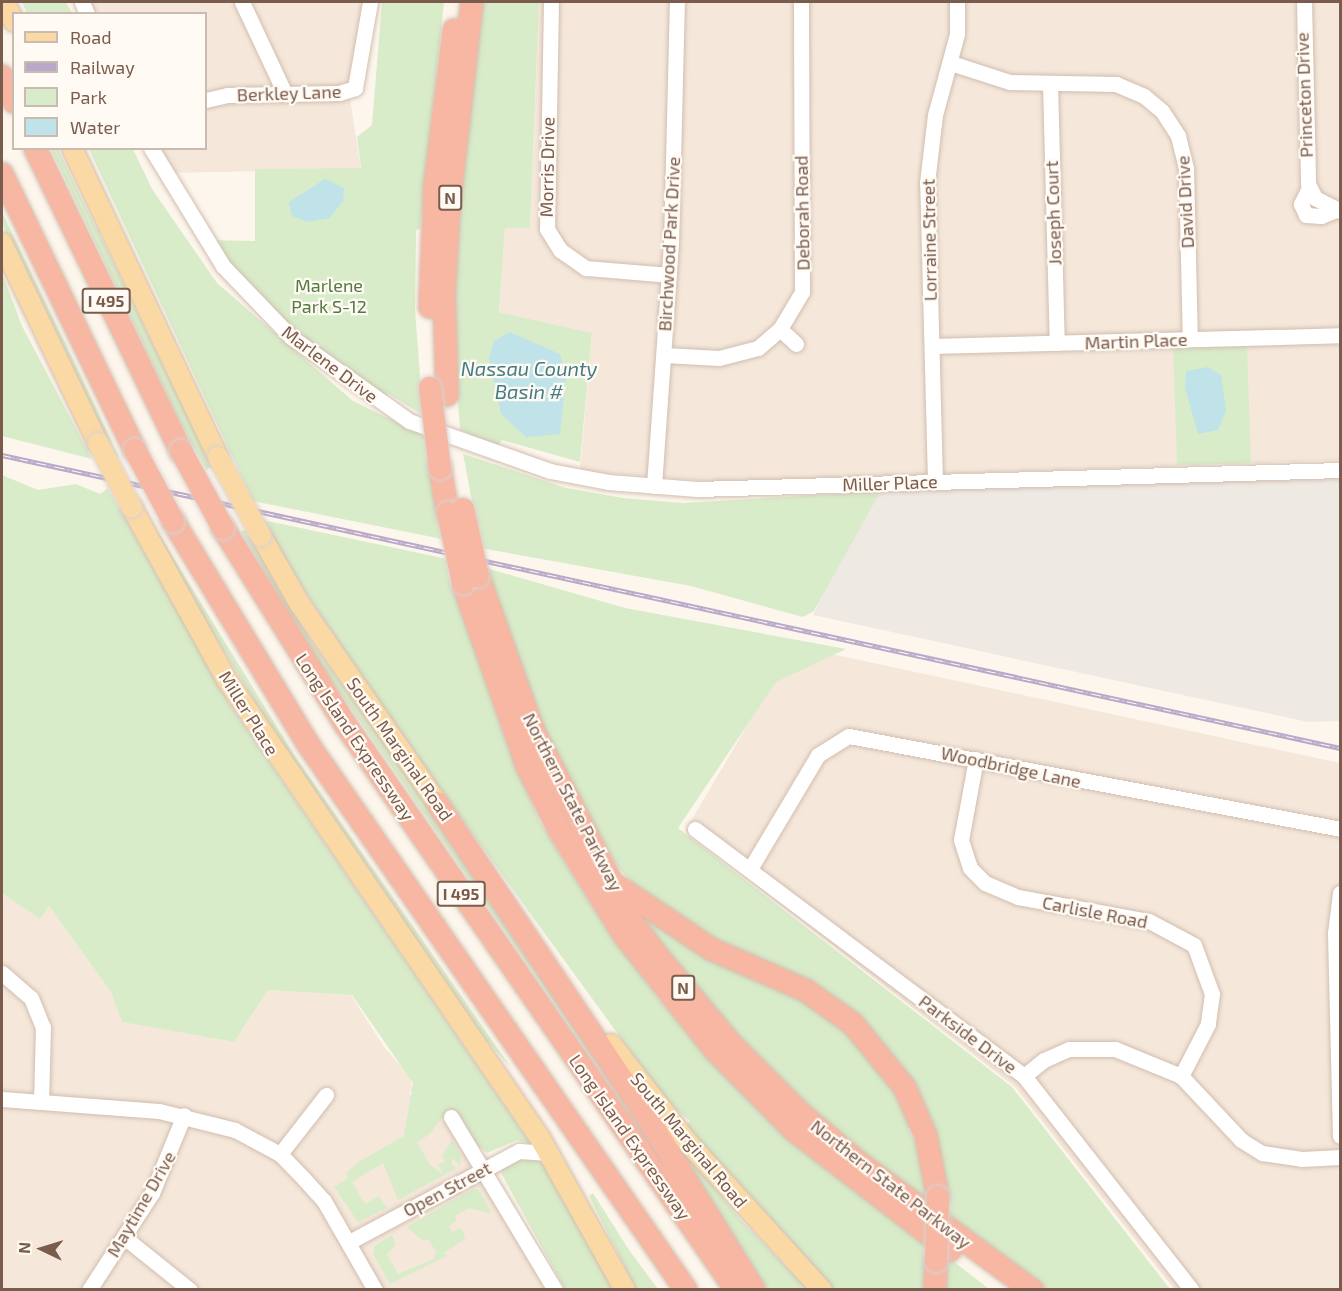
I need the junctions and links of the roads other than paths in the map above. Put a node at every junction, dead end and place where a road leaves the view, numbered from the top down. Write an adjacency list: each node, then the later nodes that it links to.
1 (4, 2): 11 (main road)
2 (242, 2): 15 (street)
3 (370, 2): 15 (street, Berkley Lane)
4 (457, 2): 32 (highway, Northern State Parkway / N)
5 (472, 2): 32 (highway, Northern State Parkway / N)
6 (551, 2): 24 (street, Morris Drive)
7 (677, 2): 24 (street, Birchwood Park Drive)
8 (801, 2): 25 (street, Deborah Road)
9 (957, 2): 12 (street, Lorraine Street)
10 (1304, 2): 22 (street, Princeton Drive)
11 (12, 18)
12 (951, 63): 14 (street, David Drive); 30 (street, Lorraine Street)
13 (2, 76): 16 (highway)
14 (1050, 83): 27 (street, David Drive); 28 (street, Joseph Court)
15 (285, 94): 17 (street, Berkley Lane)
16 (12, 98)
17 (207, 100)
18 (36, 150): 70 (highway, Long Island Expressway / I 495, bridge)
19 (73, 150): 39 (main road, South Marginal Road, bridge)
20 (152, 150): 33 (street, Marlene Drive)
21 (2, 174): 55 (highway, I 495, bridge)
22 (1338, 211)
23 (2, 243): 56 (main road, Miller Place, bridge)
24 (669, 275): 31 (street, Birchwood Park Drive)
25 (780, 330): 29 (street); 31 (street, Deborah Road)
26 (1341, 335): 27 (street, Martin Place)
27 (1190, 339): 28 (street, Martin Place)
28 (1057, 343): 30 (street, Martin Place)
29 (796, 344)
30 (932, 346): 35 (street, Lorraine Street)
31 (664, 355): 36 (street, Birchwood Park Drive)
32 (439, 391): 37 (highway, Northern State Parkway / N, bridge)
33 (447, 437): 36 (street, Miller Place)
34 (1341, 470): 35 (street, Miller Place)
35 (935, 482): 36 (street, Miller Place)
36 (654, 486)
37 (471, 580): 43 (highway, Northern State Parkway / N); 74 (highway, Northern State Parkway / N)
38 (976, 759): 41 (street, Woodbridge Lane); 42 (street, Woodbridge Lane); 47 (street, Carlisle Road)
39 (437, 803): 71 (highway); 72 (main road, South Marginal Road)
40 (695, 829): 42 (street, Parkside Drive)
41 (1341, 829)
42 (750, 869): 46 (street, Parkside Drive)
43 (615, 884): 73 (highway, bridge); 75 (highway, Northern State Parkway / N)
44 (1341, 893): 53 (street)
45 (2, 973): 50 (street)
46 (1024, 1076): 47 (street); 76 (street, Parkside Drive)
47 (1181, 1076): 58 (street)
48 (326, 1095): 57 (street)
49 (2, 1099): 50 (street)
50 (41, 1102): 51 (street)
51 (184, 1115): 57 (street); 61 (street, Maytime Drive)
52 (451, 1117): 60 (street)
53 (1341, 1136)
54 (1341, 1142): 58 (street)
55 (585, 1145): 68 (highway); 69 (highway, I 495)
56 (549, 1153): 60 (street, Open Street); 67 (main road, Miller Place)
57 (280, 1154): 62 (street)
58 (1340, 1157): 59 (street)
59 (1341, 1164)
60 (483, 1168): 62 (street, Open Street); 66 (street)
61 (124, 1237): 63 (street, Maytime Drive); 64 (street)
62 (349, 1242): 65 (street)
63 (89, 1290)
64 (190, 1290)
65 (375, 1290)
66 (555, 1290)
67 (625, 1290)
68 (668, 1290)
69 (686, 1290)
70 (736, 1290)
71 (754, 1290)
72 (822, 1290)
73 (935, 1290)
74 (1005, 1290)
75 (1032, 1290)
76 (1192, 1290)

